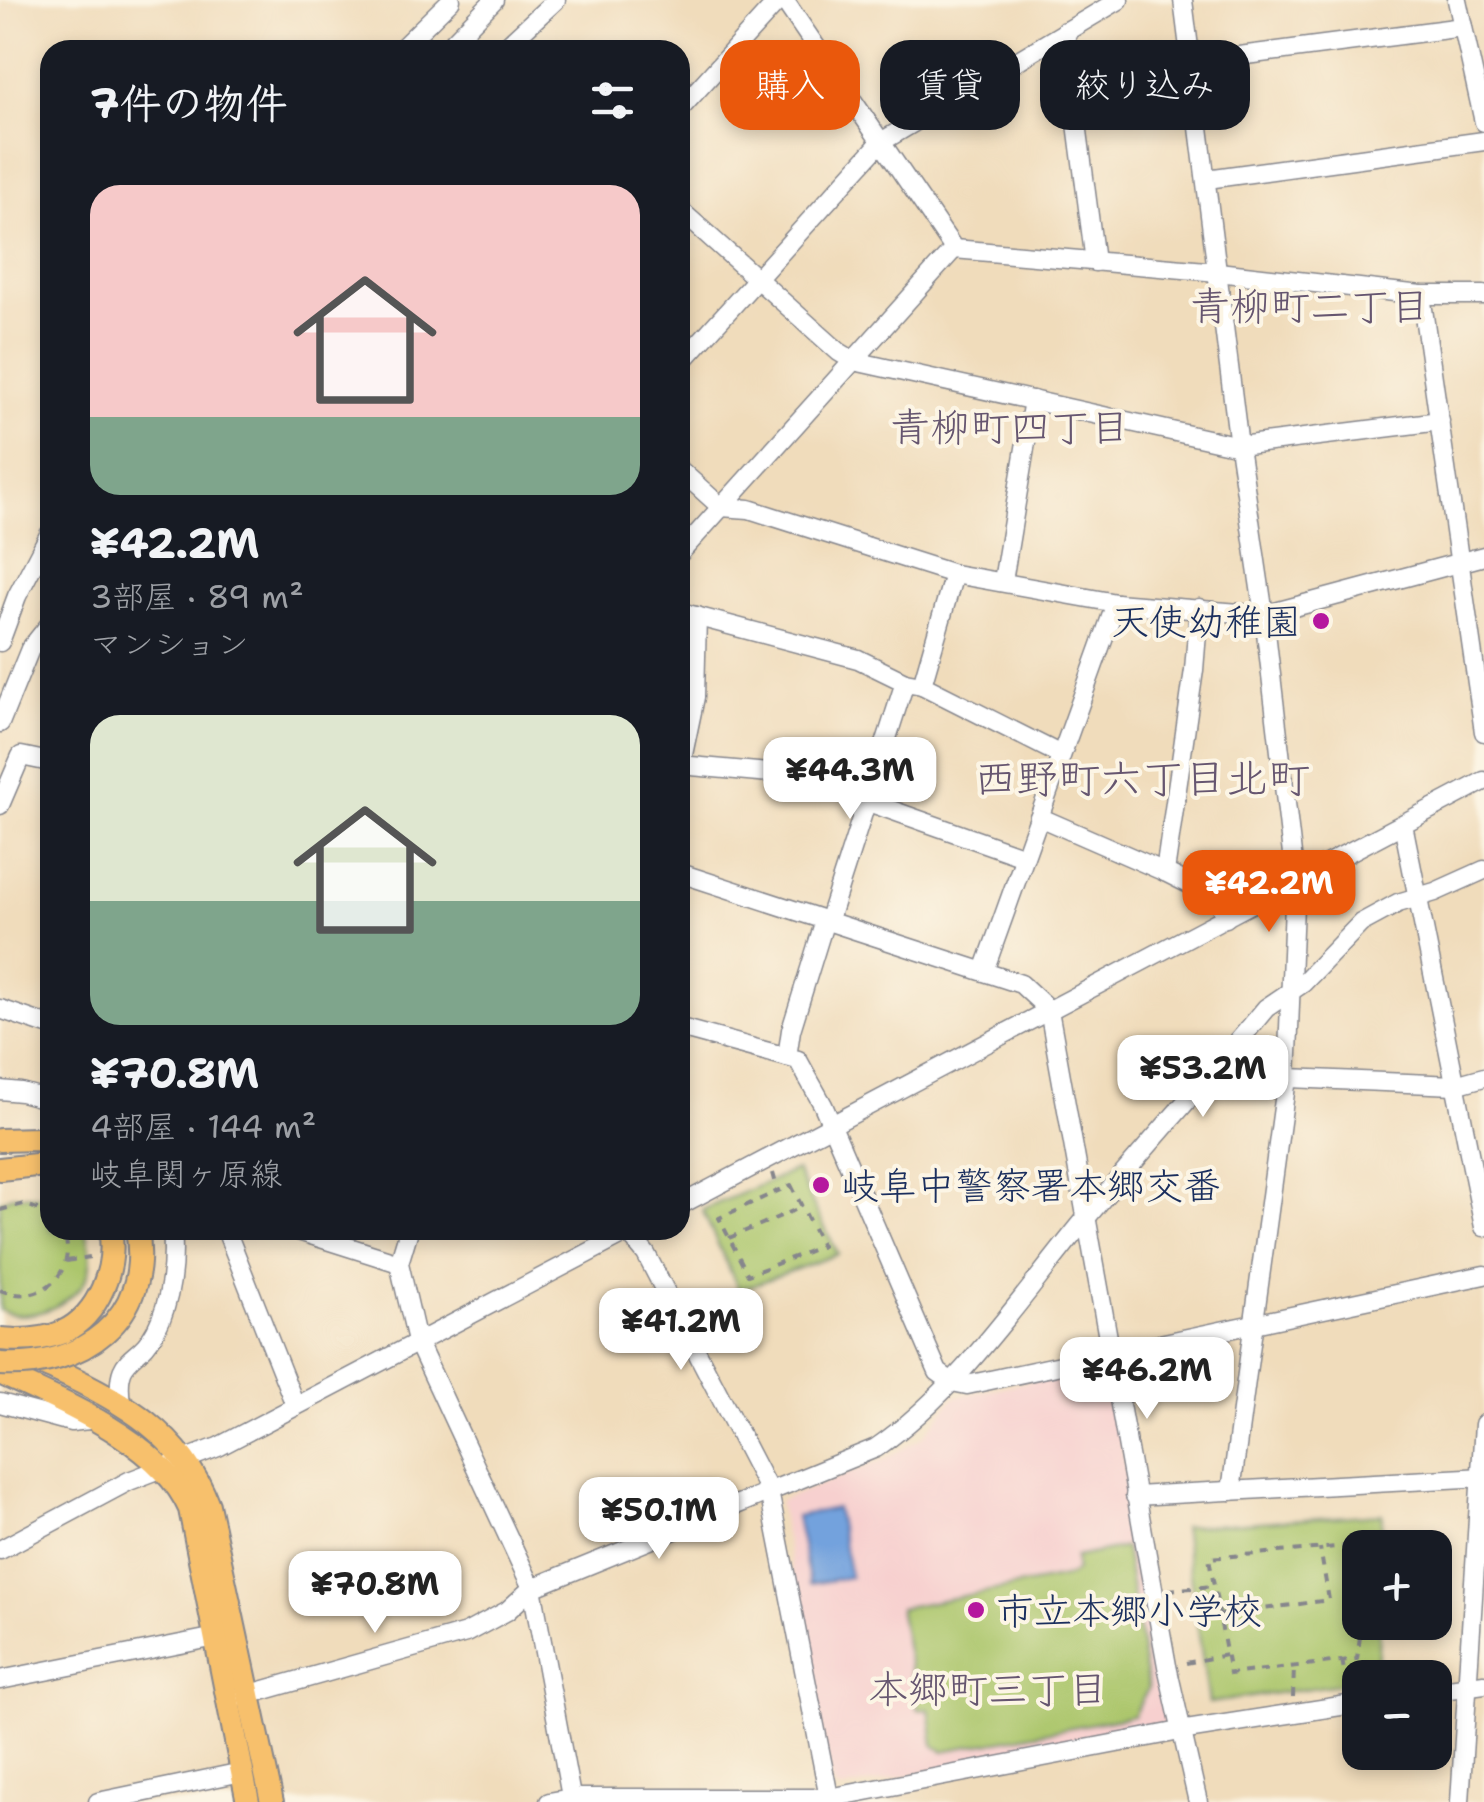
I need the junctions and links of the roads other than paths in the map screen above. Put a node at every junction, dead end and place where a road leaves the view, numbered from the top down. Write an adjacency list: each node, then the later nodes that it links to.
1 (452, 0): 10 (street)
2 (494, 0): 11 (street)
3 (556, 0): 12 (street)
4 (781, 0): 15 (street); 19 (street)
5 (1119, 0): 9 (street)
6 (1183, 0): 13 (street)
7 (1457, 0): 8 (street)
8 (1462, 27): 14 (street); 16 (street)
9 (1066, 32): 19 (street); 23 (street)
10 (410, 40)
11 (454, 40)
12 (513, 40)
13 (1189, 40)
14 (1250, 54)
15 (690, 98)
16 (1484, 122)
17 (1201, 130): 20 (street)
18 (1484, 141): 20 (street)
19 (881, 142): 22 (street); 25 (street)
20 (1207, 179): 24 (street)
21 (690, 219): 25 (street)
22 (954, 249): 23 (street); 29 (street)
23 (1096, 262): 24 (street)
24 (1218, 272): 26 (street); 32 (street)
25 (758, 278): 28 (street); 29 (street)
26 (1421, 296): 27 (street); 31 (street)
27 (1484, 296)
28 (690, 353)
29 (854, 361): 30 (street); 34 (street)
30 (1032, 400): 32 (street); 40 (street)
31 (1440, 421): 32 (street); 38 (street)
32 (1239, 446): 44 (street)
33 (690, 479): 34 (street)
34 (721, 507): 35 (street); 39 (street)
35 (690, 543)
36 (40, 552): 47 (street)
37 (1484, 556): 38 (street)
38 (1460, 562): 44 (street); 51 (street)
39 (954, 574): 40 (street); 48 (street)
40 (1003, 581): 41 (street)
41 (1116, 603): 42 (street); 52 (street)
42 (1199, 608): 44 (street); 62 (street)
43 (690, 614): 48 (street)
44 (1264, 615): 64 (street)
45 (690, 626): 50 (street)
46 (40, 636): 49 (street)
47 (0, 642)
48 (914, 684): 52 (street); 56 (street)
49 (0, 723)
50 (690, 724)
51 (1484, 732)
52 (1061, 754): 58 (street)
53 (40, 760): 57 (street)
54 (690, 767): 56 (street)
55 (1484, 781): 59 (street)
56 (866, 803): 60 (street); 67 (street)
57 (0, 806)
58 (1039, 817): 60 (street); 62 (street)
59 (1403, 824): 64 (street); 65 (street)
60 (1024, 857): 68 (street)
61 (1484, 870): 65 (street)
62 (1165, 872): 66 (street)
63 (690, 876): 67 (street)
64 (1295, 880): 66 (street); 69 (street)
65 (1418, 898): 69 (street); 78 (street)
66 (1226, 918): 71 (street)
67 (826, 921): 68 (street); 74 (street)
68 (984, 971): 71 (street)
69 (1290, 991): 75 (street); 77 (street)
70 (0, 1009): 72 (street)
71 (1049, 1010): 81 (street); 87 (street)
72 (40, 1023)
73 (690, 1031): 74 (street)
74 (788, 1056): 81 (street)
75 (1220, 1064): 77 (street); 87 (street)
76 (1484, 1077): 78 (street)
77 (1286, 1078): 78 (street); 99 (street)
78 (1456, 1086): 88 (street)
79 (0, 1090): 80 (street)
80 (40, 1098)
81 (831, 1125): 86 (street); 105 (street)
82 (40, 1139): 83 (main road)
83 (0, 1140)
84 (40, 1166): 85 (main road)
85 (0, 1169)
86 (690, 1200)
87 (1087, 1217): 102 (street); 105 (street)
88 (1484, 1227)
89 (111, 1240): 100 (main road, bridge)
90 (138, 1240): 103 (main road, bridge)
91 (172, 1240): 107 (street)
92 (230, 1240): 108 (street)
93 (327, 1240): 97 (street)
94 (406, 1240): 97 (street)
95 (612, 1240): 101 (street)
96 (636, 1240): 114 (street)
97 (399, 1263): 101 (street)
98 (1484, 1275): 99 (street)
99 (1252, 1324): 102 (street); 115 (street)
100 (0, 1341): 107 (main road)
101 (418, 1341): 108 (street); 118 (street)
102 (1113, 1355): 105 (street); 116 (street)
103 (0, 1364)
104 (0, 1373): 109 (main road)
105 (952, 1382): 114 (street)
106 (0, 1403): 109 (street)
107 (121, 1403): 111 (main road)
108 (295, 1406): 111 (street)
109 (98, 1419): 112 (main road)
110 (1484, 1424): 113 (street)
111 (185, 1458): 112 (street); 122 (main road)
112 (162, 1468): 117 (street); 119 (main road)
113 (1482, 1478): 115 (street); 121 (street)
114 (769, 1492): 118 (street); 127 (street)
115 (1231, 1492): 116 (street)
116 (1135, 1496): 124 (street)
117 (0, 1550)
118 (532, 1588): 122 (street); 126 (street)
119 (216, 1637): 120 (street); 122 (main road)
120 (0, 1680)
121 (1475, 1685): 133 (street)
122 (239, 1698): 125 (main road); 130 (main road)
123 (1342, 1706): 124 (street)
124 (1180, 1731): 127 (street); 132 (street)
125 (242, 1772): 128 (street); 129 (main road)
126 (571, 1800): 127 (street); 131 (street)
127 (830, 1800)
128 (98, 1802)
129 (248, 1802)
130 (272, 1802)
131 (549, 1802)
132 (1198, 1802)
133 (1460, 1802)

